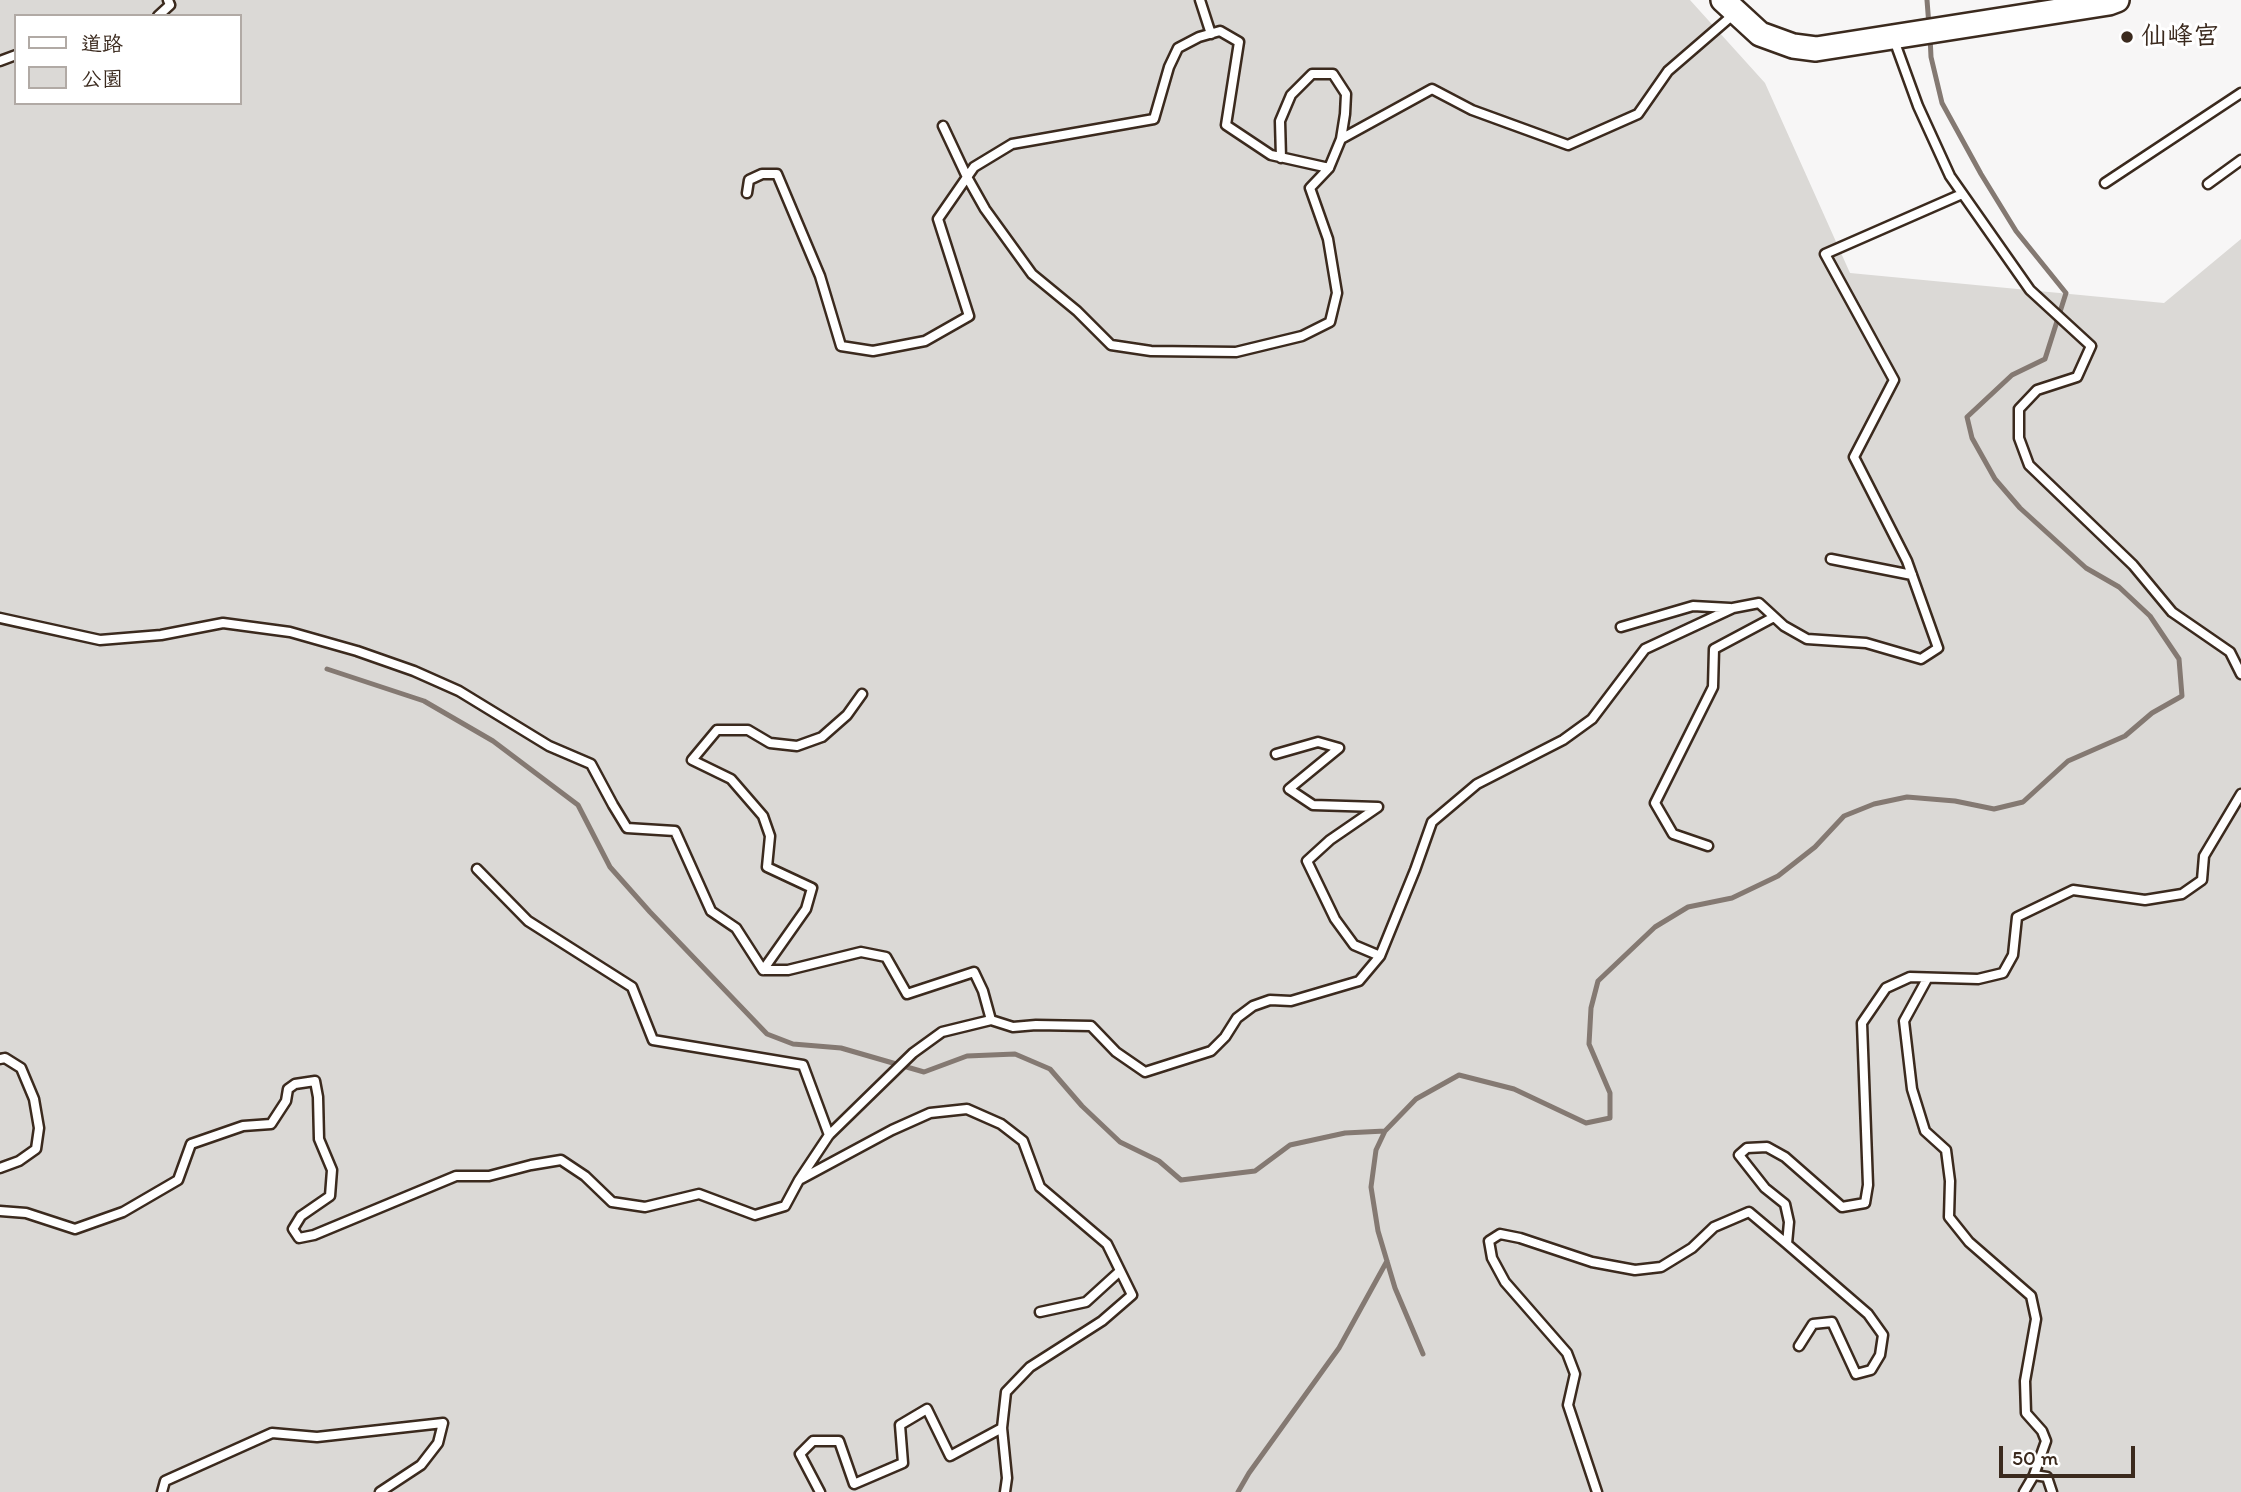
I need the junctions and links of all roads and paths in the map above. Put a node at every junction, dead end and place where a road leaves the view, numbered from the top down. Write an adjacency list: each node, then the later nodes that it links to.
1 (168, 0): 5 (lane)
2 (1200, 0): 6 (lane)
3 (2117, 0): 7 (street)
4 (1730, 6): 7 (street); 10 (lane)
5 (160, 14)
6 (1211, 34): 11 (lane); 14 (lane)
7 (1893, 37): 18 (lane)
8 (2241, 93): 15 (lane)
9 (943, 126): 14 (lane)
10 (1341, 139): 11 (lane); 13 (lane)
11 (1281, 158): 13 (lane)
12 (2241, 160): 16 (lane)
13 (1329, 168): 14 (lane)
14 (967, 177): 17 (lane)
15 (2105, 183)
16 (2208, 184)
17 (747, 193)
18 (1962, 194): 20 (lane); 25 (lane)
19 (1831, 559): 20 (lane)
20 (1912, 575): 22 (lane)
21 (1733, 608): 22 (lane); 24 (lane); 31 (lane)
22 (1774, 617): 29 (lane)
23 (0, 618): 32 (lane)
24 (1620, 627)
25 (2241, 674)
26 (862, 694): 32 (lane)
27 (1276, 754): 31 (lane)
28 (2241, 794): 33 (lane)
29 (1708, 846)
30 (477, 869): 36 (lane)
31 (1380, 956): 34 (lane)
32 (763, 970): 34 (lane)
33 (1927, 979): 40 (lane); 45 (lane)
34 (990, 1020): 36 (lane)
35 (0, 1059): 37 (lane)
36 (829, 1135): 38 (lane)
37 (0, 1168)
38 (799, 1180): 39 (lane); 41 (lane)
39 (0, 1211)
40 (1787, 1244): 43 (lane); 50 (lane)
41 (1120, 1271): 42 (lane); 44 (lane)
42 (1040, 1312)
43 (1799, 1346)
44 (1002, 1428): 48 (lane); 49 (lane)
45 (2034, 1475): 51 (lane); 52 (lane)
46 (162, 1492): 47 (lane)
47 (380, 1492)
48 (820, 1492)
49 (1006, 1492)
50 (1597, 1492)
51 (2024, 1492)
52 (2052, 1492)

